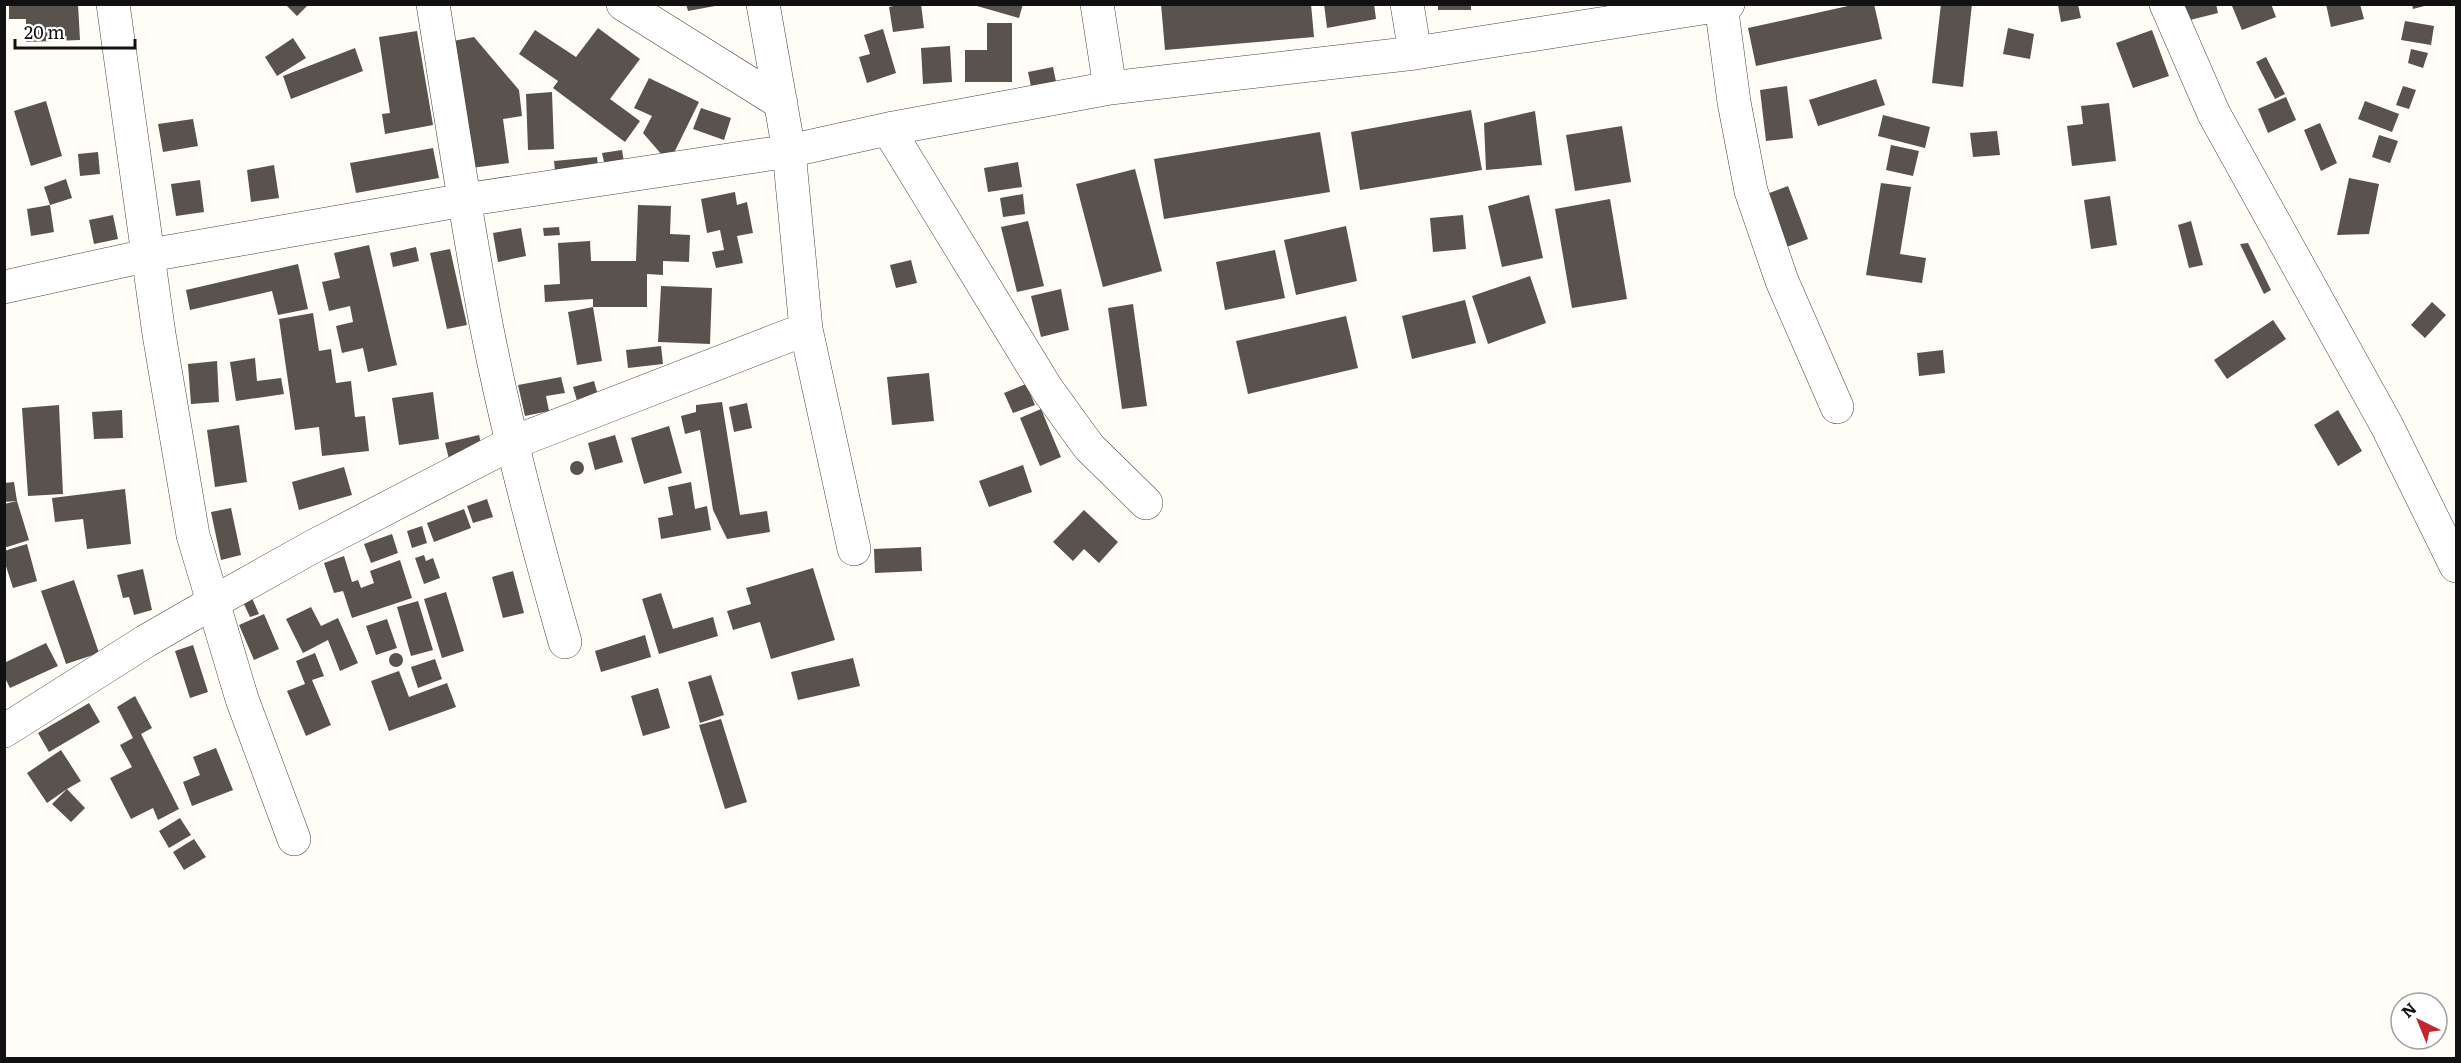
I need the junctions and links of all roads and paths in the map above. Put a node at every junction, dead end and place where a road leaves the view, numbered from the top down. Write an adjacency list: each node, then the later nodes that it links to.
1 (114, 4): 15 (street)
2 (433, 4): 14 (street)
3 (623, 4): 11 (street)
4 (763, 4): 11 (street)
5 (1096, 4): 10 (street)
6 (1407, 4): 9 (street)
7 (2166, 4): 22 (street)
8 (1723, 5): 9 (street); 18 (street)
9 (1416, 53): 10 (street)
10 (1110, 88): 12 (street)
11 (781, 103): 13 (street)
12 (888, 129): 13 (street); 20 (street)
13 (789, 151): 14 (street); 17 (street)
14 (464, 200): 15 (street); 19 (street)
15 (150, 255): 16 (street); 23 (street)
16 (4, 287)
17 (806, 329): 19 (street); 21 (street)
18 (1837, 407)
19 (512, 443): 23 (street); 24 (street)
20 (1146, 503)
21 (854, 549)
22 (2457, 566)
23 (212, 603): 25 (street); 26 (street)
24 (565, 642)
25 (4, 731)
26 (294, 839)

